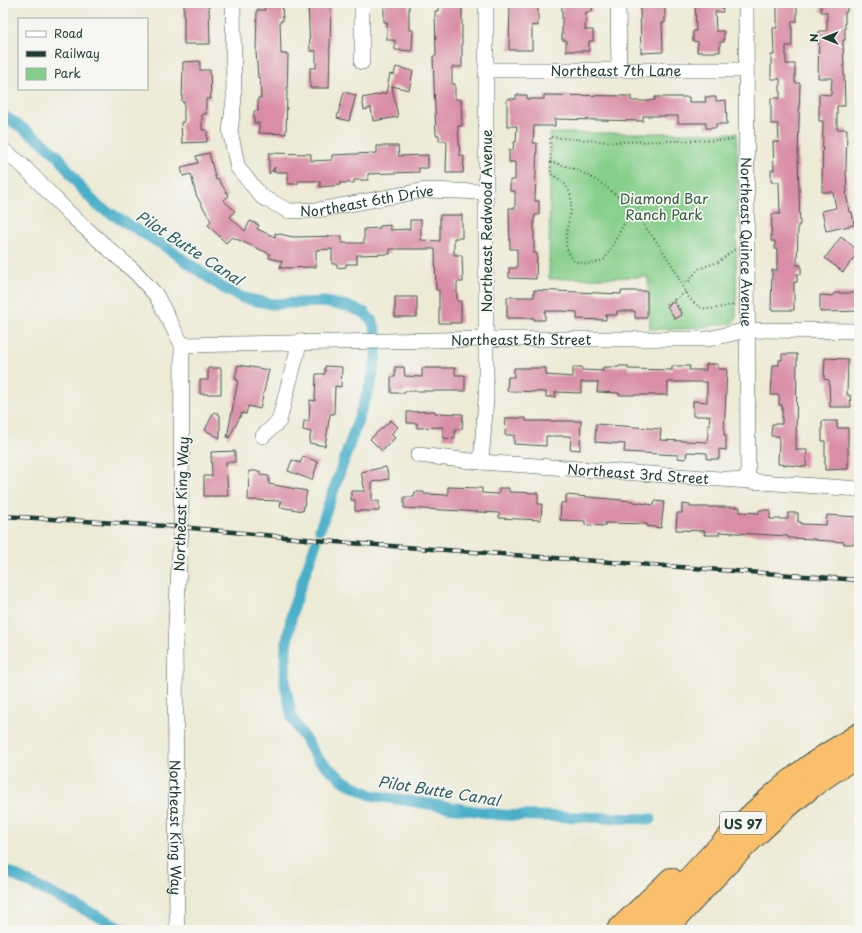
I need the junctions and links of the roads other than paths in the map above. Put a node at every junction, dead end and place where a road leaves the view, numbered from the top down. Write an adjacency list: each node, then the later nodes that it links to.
1 (233, 3): 11 (street, Northeast 6th Drive)
2 (362, 3): 6 (street)
3 (486, 3): 7 (street, Northeast Redwood Avenue)
4 (618, 3): 8 (street)
5 (746, 3): 9 (street, Northeast Quince Avenue)
6 (362, 62)
7 (486, 70): 8 (street, Northeast 7th Lane); 11 (street, Northeast Redwood Avenue)
8 (619, 70): 9 (street, Northeast 7th Lane)
9 (746, 70): 12 (street, Northeast Quince Avenue)
10 (3, 150): 16 (street, Northeast King Way)
11 (486, 192): 14 (street, Northeast Redwood Avenue)
12 (747, 330): 13 (street, Northeast 5th Street); 14 (street, Northeast 5th Street); 20 (street, Northeast Quince Avenue)
13 (859, 331)
14 (486, 339): 15 (street, Northeast 5th Street); 19 (street, Northeast Redwood Avenue)
15 (300, 341): 16 (street, Northeast 5th Street); 17 (street)
16 (182, 345): 26 (street, Northeast King Way)
17 (263, 436)
18 (418, 455): 19 (street, Northeast 3rd Street)
19 (480, 462): 20 (street, Northeast 3rd Street)
20 (748, 480): 21 (street, Northeast 3rd Street)
21 (859, 490)
22 (859, 734): 24 (highway, US 97)
23 (859, 755): 25 (highway, US 97)
24 (756, 809): 27 (highway); 28 (highway, US 97)
25 (684, 910): 29 (highway, US 97); 30 (highway)
26 (177, 930)
27 (618, 930)
28 (643, 930)
29 (666, 930)
30 (670, 930)

